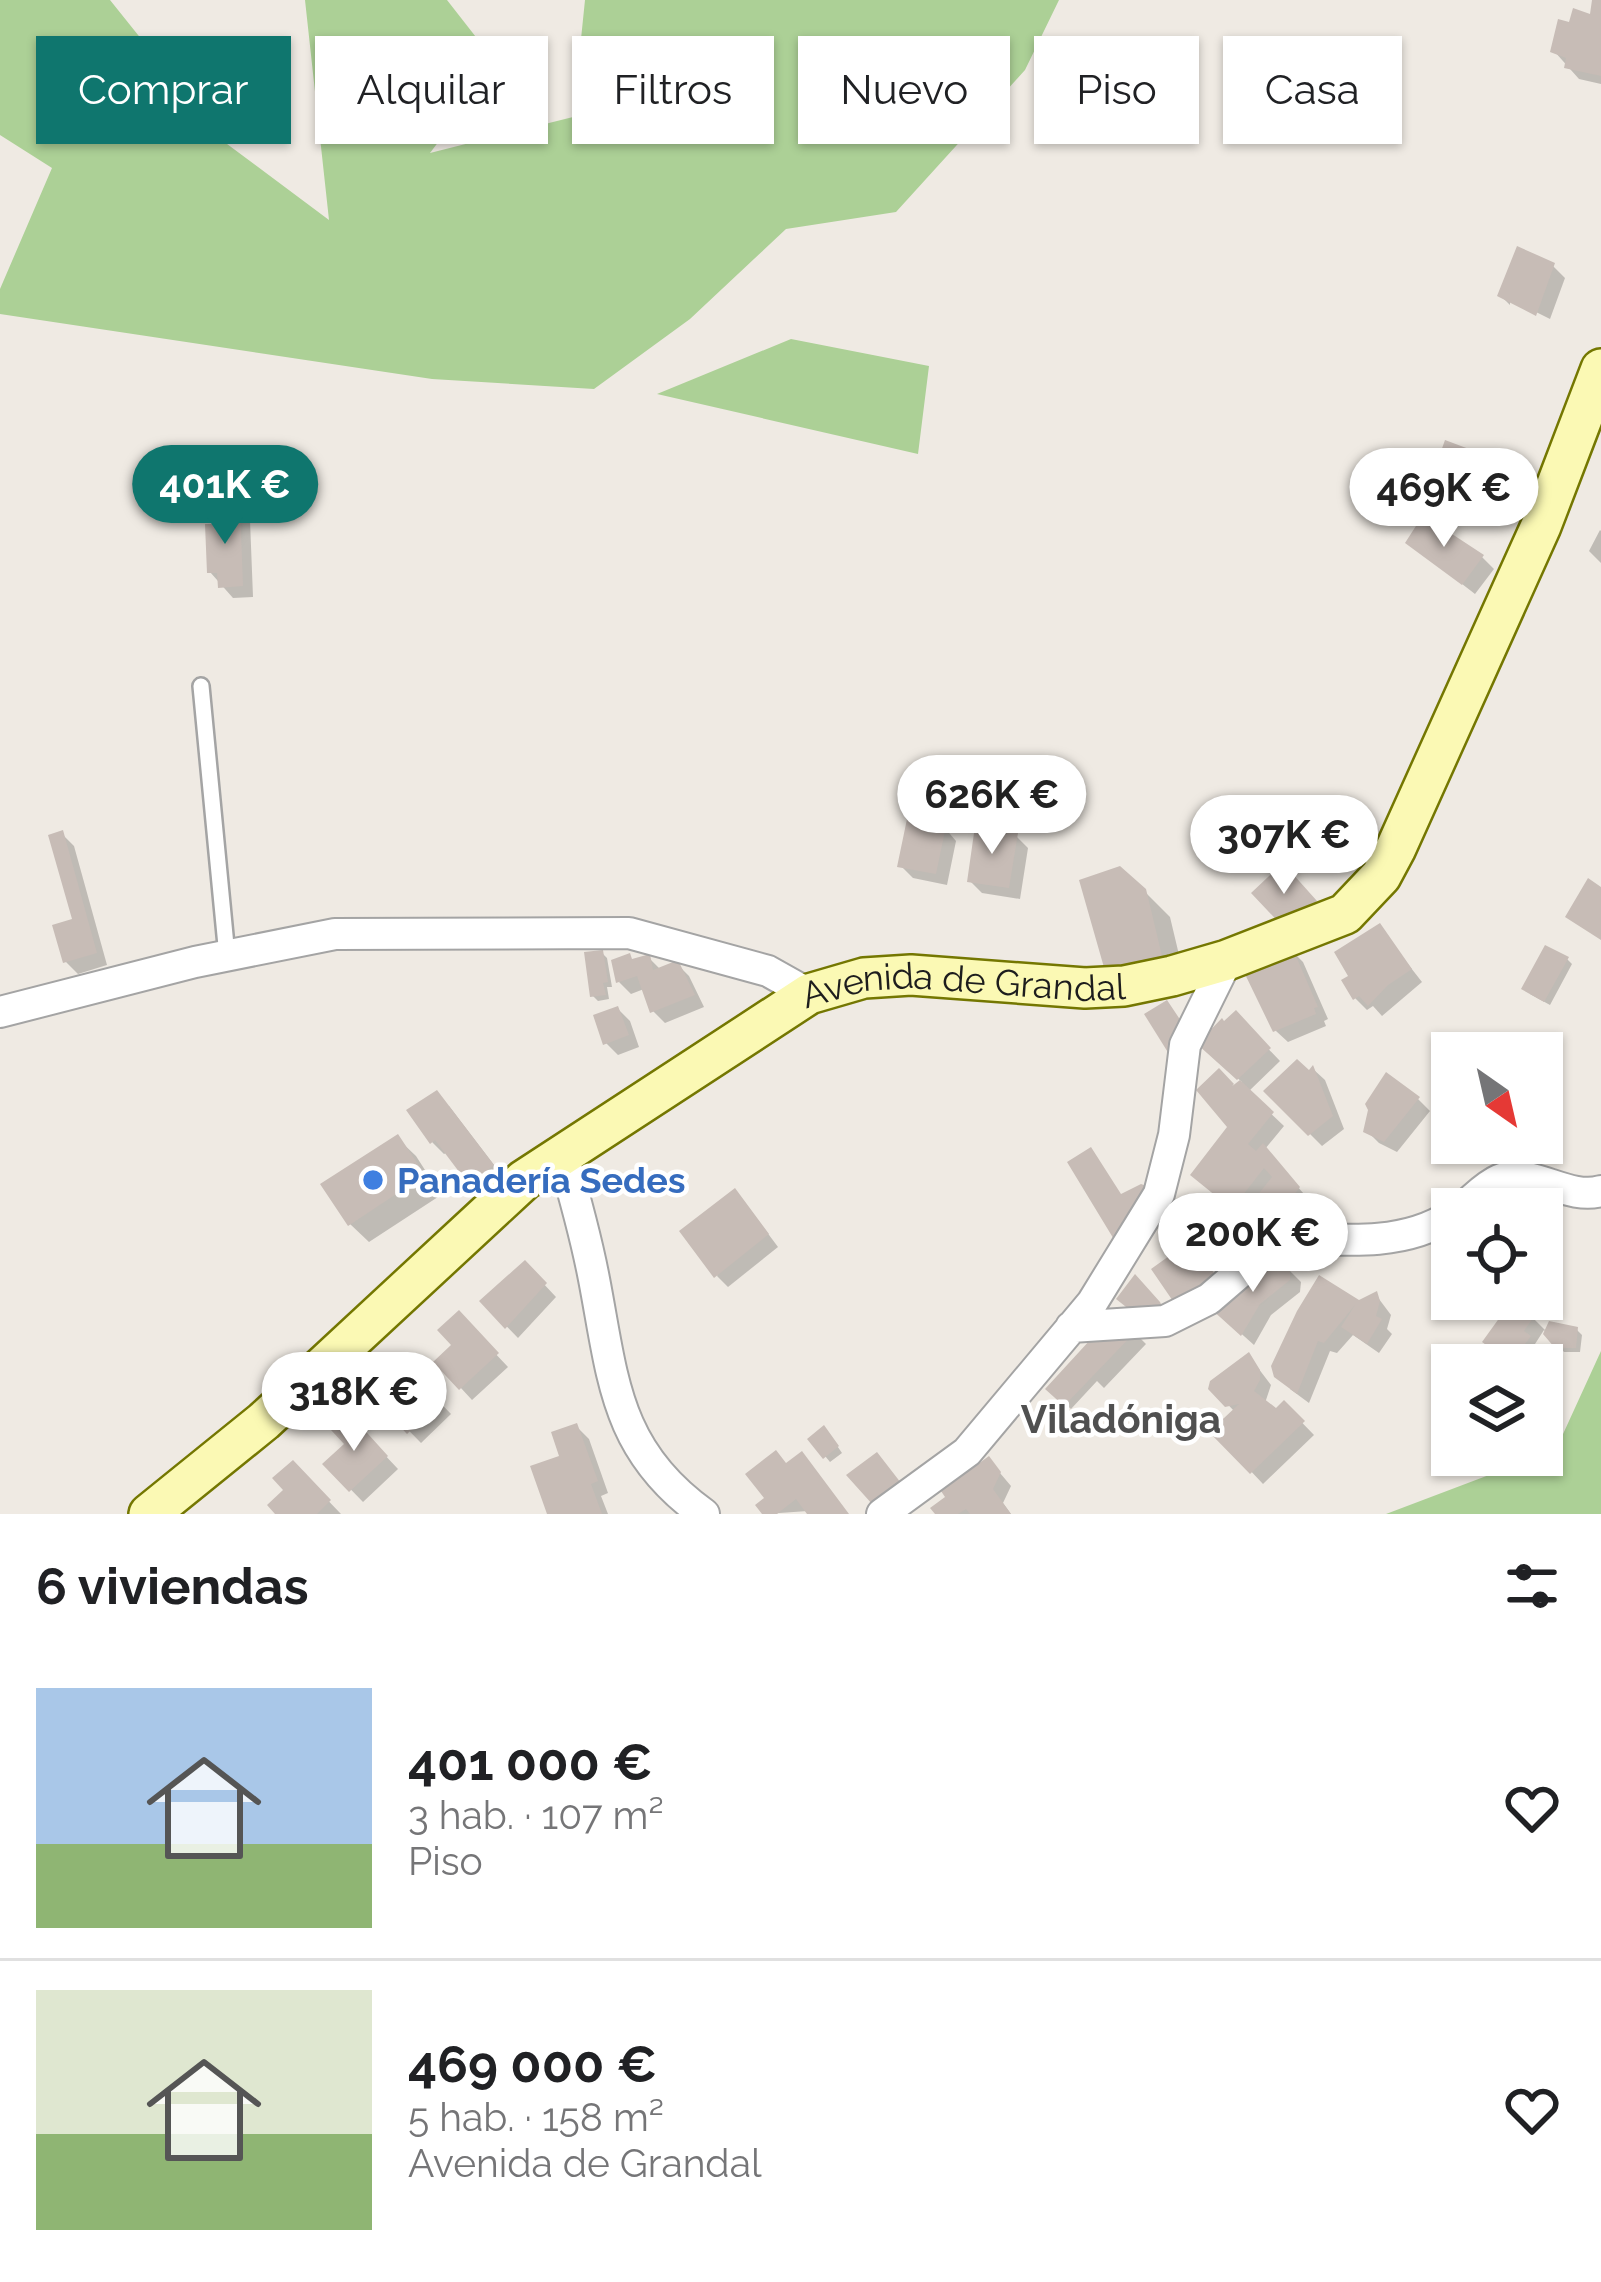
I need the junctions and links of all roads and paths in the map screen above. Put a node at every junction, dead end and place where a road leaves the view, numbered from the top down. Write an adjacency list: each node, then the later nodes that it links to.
1 (1601, 369): 4 (street, Avenida de Grandal)
2 (201, 686): 3 (lane)
3 (226, 956): 5 (street); 6 (street)
4 (1227, 960): 5 (street, Avenida de Grandal); 13 (street)
5 (809, 994): 7 (street, Avenida de Grandal)
6 (0, 1012)
7 (562, 1153): 14 (street, Avenida de Grandal); 15 (street)
8 (1488, 1188): 9 (street)
9 (1555, 1188)
10 (1563, 1190): 11 (street)
11 (1601, 1191)
12 (1431, 1228): 13 (street)
13 (1071, 1327): 16 (street)
14 (149, 1514)
15 (704, 1514)
16 (882, 1514)

